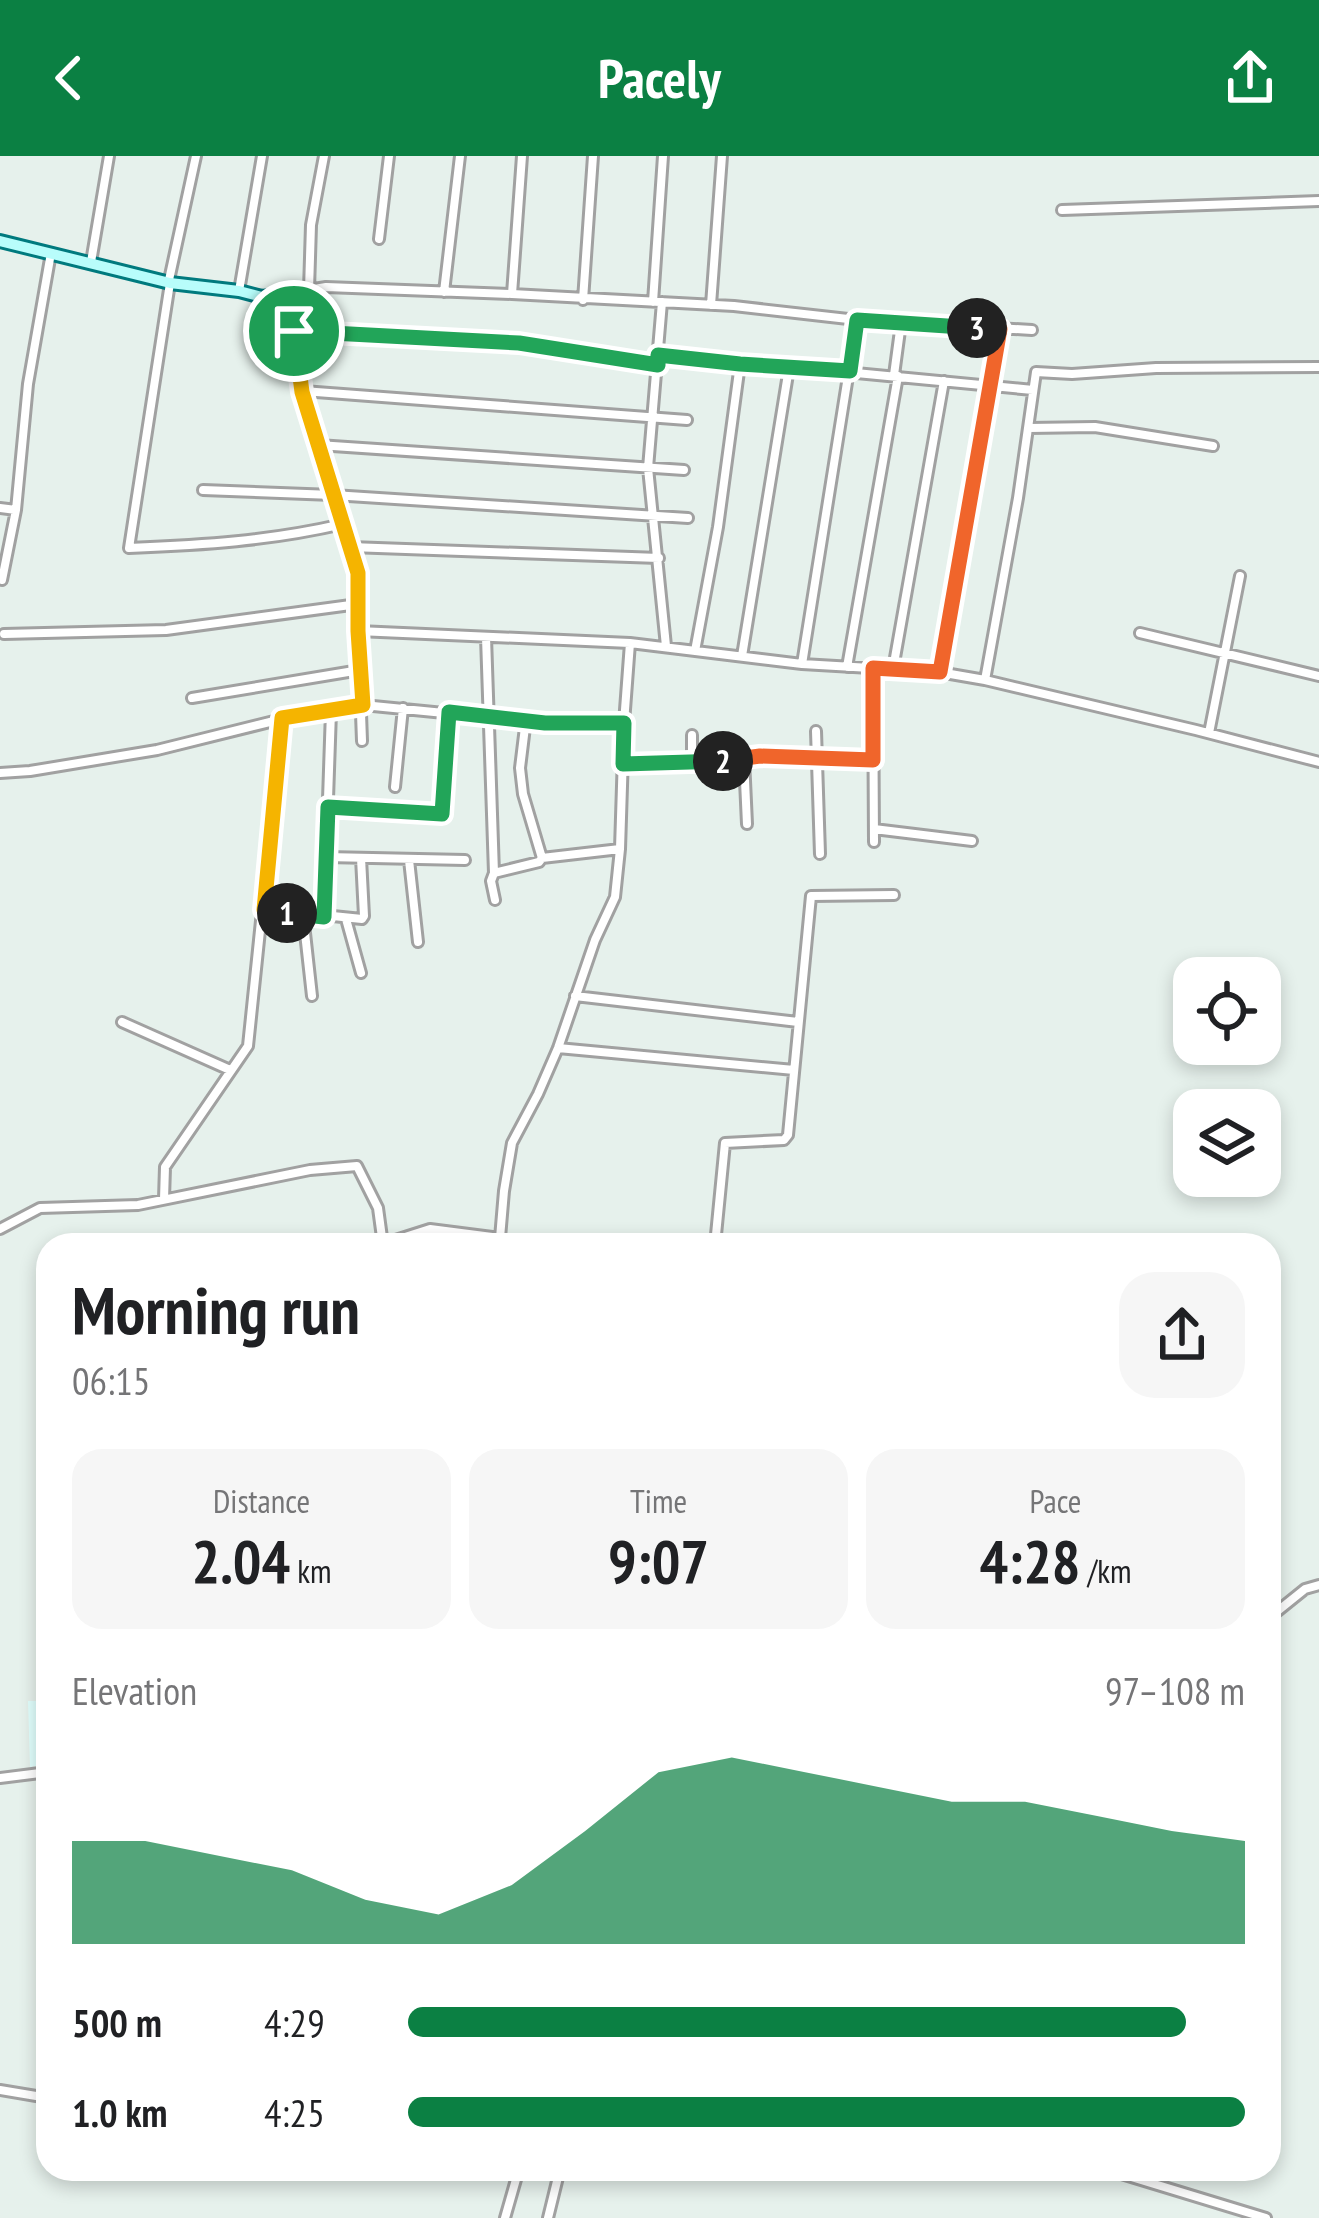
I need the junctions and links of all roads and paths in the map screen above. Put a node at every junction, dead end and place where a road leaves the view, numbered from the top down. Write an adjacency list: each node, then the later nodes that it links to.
1 (109, 156): 16 (street)
2 (196, 156): 17 (street)
3 (262, 156): 19 (street)
4 (324, 156): 18 (street)
5 (389, 156): 13 (street)
6 (460, 156): 20 (street)
7 (522, 156): 21 (street)
8 (593, 156): 23 (street)
9 (663, 156): 24 (street)
10 (722, 156): 25 (street)
11 (1319, 200): 12 (street)
12 (1062, 210)
13 (380, 239)
14 (0, 241): 15 (street)
15 (51, 253): 16 (street); 51 (street)
16 (91, 262): 17 (street)
17 (169, 282): 19 (street); 54 (street)
18 (309, 290): 20 (street); 22 (street)
19 (239, 291): 22 (street)
20 (445, 292): 21 (street)
21 (512, 294): 23 (street)
22 (278, 295): 30 (street)
23 (583, 299): 24 (street)
24 (658, 302): 25 (street); 31 (street)
25 (711, 305): 26 (street)
26 (857, 320): 27 (street); 35 (street)
27 (901, 323): 28 (street); 36 (street)
28 (1000, 329): 29 (street); 38 (street)
29 (1032, 330)
30 (294, 331): 31 (street); 40 (street)
31 (658, 360): 32 (street); 41 (street)
32 (740, 364): 34 (street); 66 (street)
33 (1319, 367): 39 (street)
34 (789, 368): 35 (street); 68 (street)
35 (850, 371): 36 (street); 69 (street)
36 (896, 376): 37 (street); 70 (street)
37 (944, 381): 38 (street); 72 (street)
38 (988, 385): 39 (street); 74 (street)
39 (1033, 389): 43 (street)
40 (302, 392): 41 (street); 44 (street)
41 (653, 416): 42 (street); 46 (street)
42 (687, 420)
43 (1029, 428): 45 (street); 76 (street)
44 (317, 445): 46 (street); 49 (street)
45 (1213, 446)
46 (649, 468): 47 (street); 52 (street)
47 (684, 470)
48 (202, 490): 49 (street)
49 (333, 495): 52 (street); 54 (street)
50 (0, 508): 51 (street)
51 (16, 510): 58 (street)
52 (652, 517): 53 (street); 56 (street)
53 (688, 518)
54 (343, 524): 55 (street)
55 (350, 547): 56 (street); 59 (street)
56 (659, 558): 65 (street)
57 (1240, 576): 67 (street)
58 (2, 580)
59 (359, 603): 60 (street); 62 (street)
60 (358, 631): 63 (street); 73 (street)
61 (1140, 633): 67 (street)
62 (4, 634)
63 (486, 637): 64 (street); 82 (street)
64 (630, 643): 65 (street); 85 (street)
65 (666, 646): 66 (street)
66 (695, 651): 68 (street)
67 (1225, 654): 75 (street); 87 (street)
68 (742, 656): 69 (street)
69 (802, 664): 70 (street)
70 (848, 667): 71 (street)
71 (873, 668): 72 (street); 92 (street)
72 (893, 669): 74 (street)
73 (360, 670): 77 (street); 78 (street)
74 (940, 672): 76 (street)
75 (1319, 676)
76 (985, 680): 87 (street)
77 (192, 698)
78 (363, 705): 79 (street); 80 (street); 89 (street)
79 (404, 708): 81 (street); 97 (street)
80 (331, 711): 83 (street); 98 (street)
81 (449, 712): 82 (street); 98 (street)
82 (487, 715): 84 (street); 110 (street)
83 (282, 718): 96 (street); 113 (street)
84 (526, 719): 85 (street); 107 (street)
85 (624, 723): 95 (street)
86 (816, 731): 90 (street)
87 (1209, 733): 93 (street)
88 (692, 735): 94 (street)
89 (362, 741)
90 (818, 758): 91 (street); 92 (street); 104 (street)
91 (744, 759): 94 (street); 99 (street)
92 (873, 760): 100 (street)
93 (1319, 762)
94 (692, 763): 95 (street)
95 (623, 764): 103 (street)
96 (0, 772)
97 (395, 787)
98 (328, 807): 105 (street)
99 (747, 824)
100 (874, 829): 101 (street); 102 (street)
101 (972, 841)
102 (874, 842)
103 (620, 849): 107 (street); 119 (street)
104 (820, 854)
105 (326, 857): 106 (street); 115 (street)
106 (361, 858): 108 (street); 116 (street)
107 (542, 859): 110 (street)
108 (409, 860): 109 (street); 117 (street)
109 (464, 860)
110 (494, 873): 112 (street)
111 (894, 895): 122 (street)
112 (495, 900)
113 (264, 910): 114 (street); 124 (street)
114 (303, 915): 115 (street); 120 (street)
115 (324, 917): 116 (street)
116 (346, 919): 118 (street)
117 (418, 943)
118 (361, 973)
119 (574, 996): 122 (street); 123 (street)
120 (313, 997)
121 (122, 1022): 124 (street)
122 (798, 1022): 125 (street)
123 (557, 1048): 125 (street); 131 (street)
124 (230, 1070): 126 (street)
125 (794, 1070): 132 (street)
126 (164, 1199): 127 (street); 128 (street)
127 (0, 1228)
128 (381, 1233)
129 (415, 1233): 130 (street)
130 (465, 1233)
131 (500, 1233)
132 (716, 1233)
133 (1319, 1585): 134 (street)
134 (1281, 1609)
135 (36, 1774): 136 (street)
136 (0, 1778)
137 (0, 2090): 138 (street)
138 (36, 2096)
139 (516, 2181): 142 (street)
140 (557, 2181): 143 (street)
141 (1145, 2181): 144 (street)
142 (505, 2218)
143 (548, 2218)
144 (1266, 2218)

